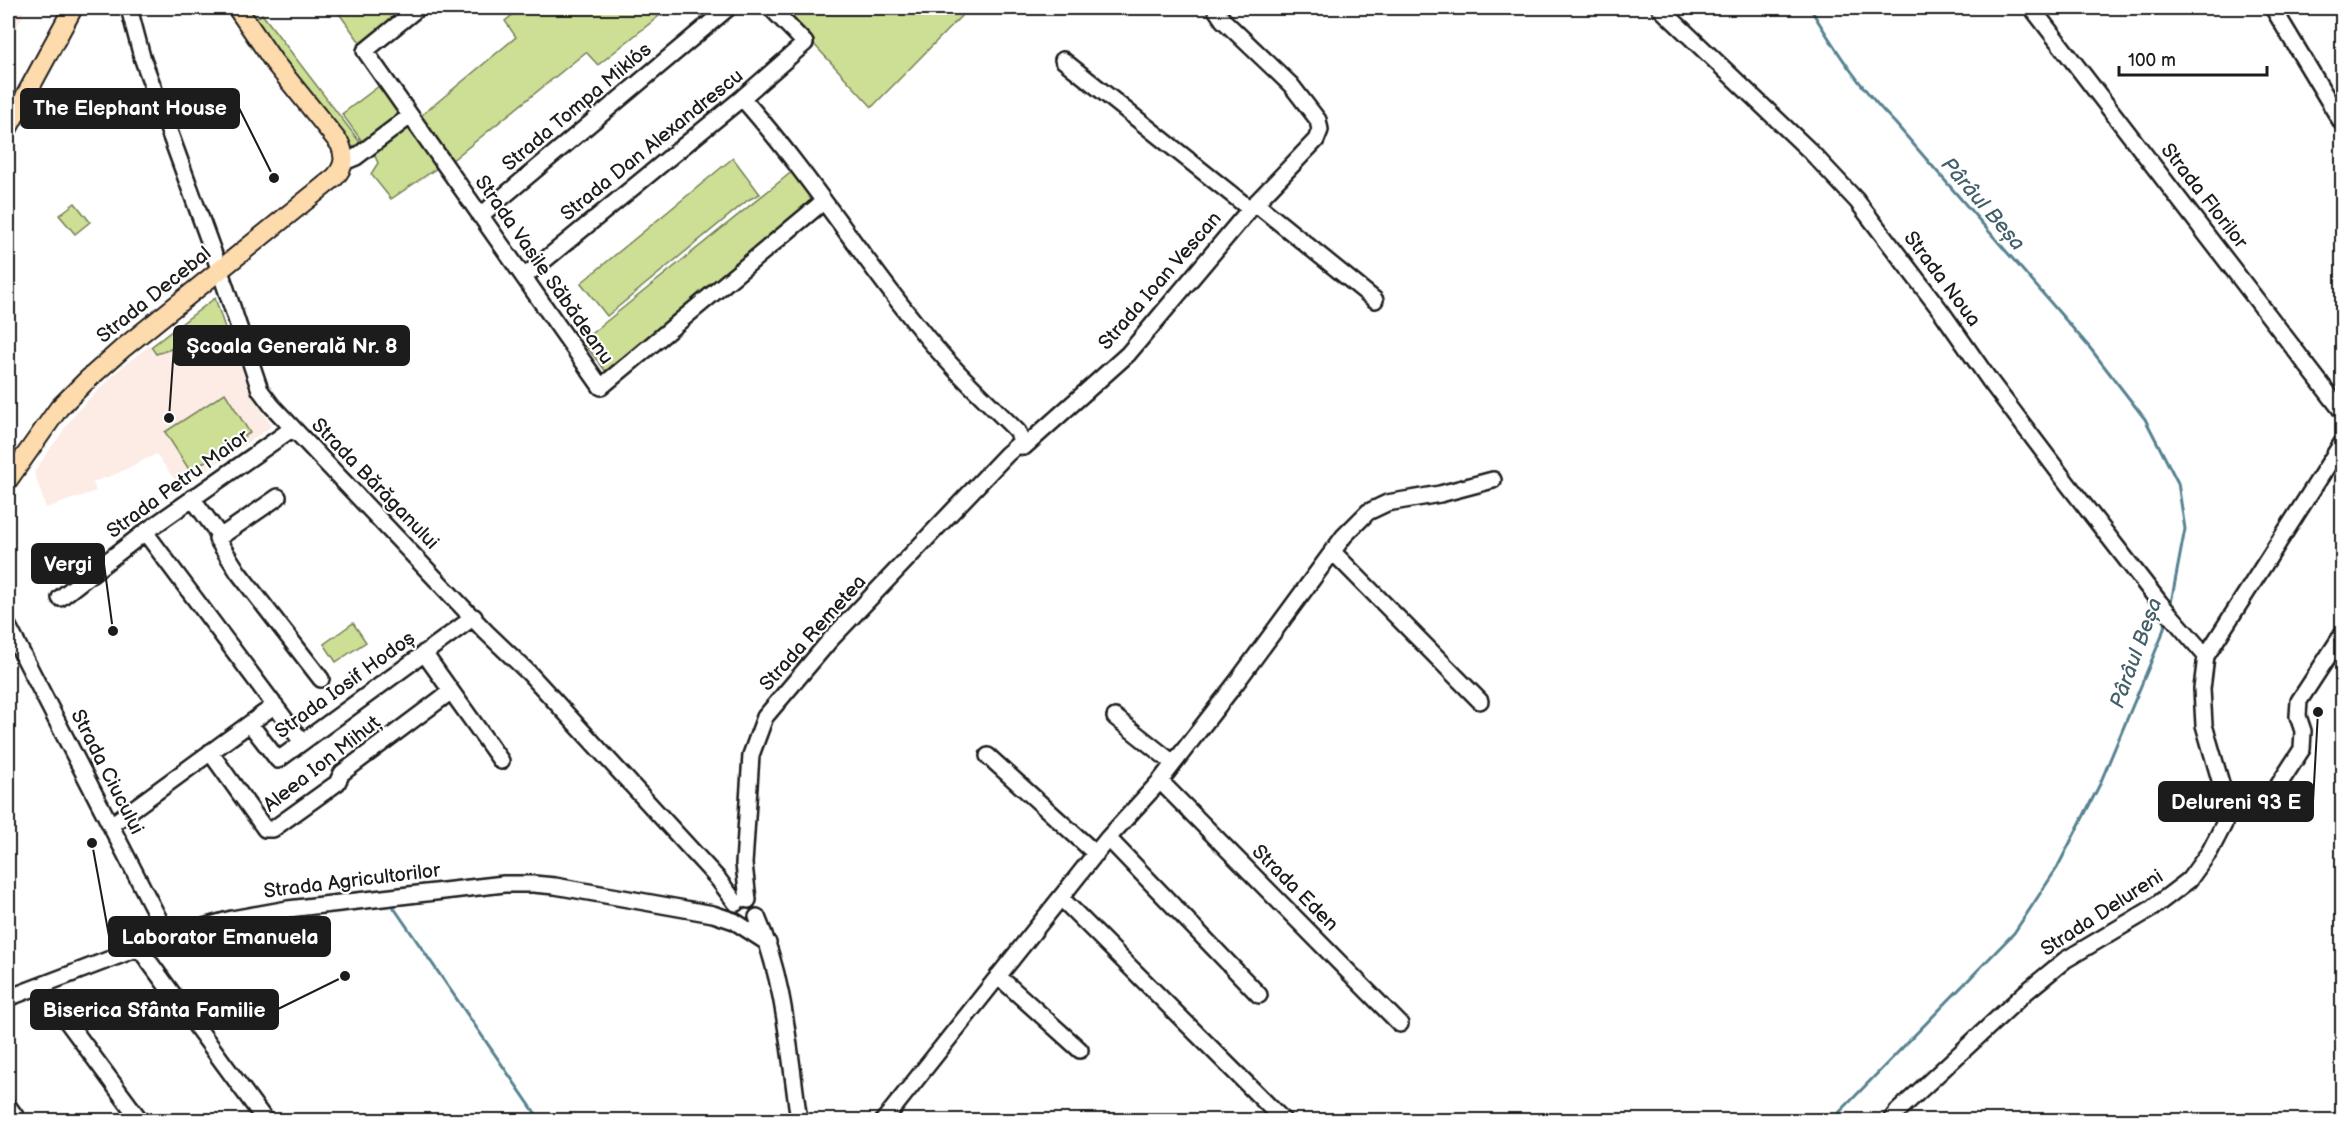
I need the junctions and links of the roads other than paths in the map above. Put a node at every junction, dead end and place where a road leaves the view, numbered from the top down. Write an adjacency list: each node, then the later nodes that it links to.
1 (73, 8): 15 (main road)
2 (129, 8): 20 (street, Strada Bărăganului)
3 (237, 8): 16 (main road)
4 (418, 8): 13 (street, Strada Vasile Săbădeanu)
5 (728, 8): 19 (street, Strada Tompa Miklós)
6 (771, 8): 12 (street, Strada Dan Alexandrescu)
7 (1215, 8): 18 (street, Strada Ioan Vescan)
8 (1660, 8): 39 (street, Strada Noua)
9 (2032, 8): 23 (street, Strada Florilor)
10 (2273, 8): 14 (street)
11 (1063, 60): 18 (street, Strada Ioan Vescan)
12 (742, 98): 17 (street); 21 (street, Strada Dan Alexandrescu)
13 (410, 116): 16 (street); 19 (street, Strada Vasile Săbădeanu)
14 (2343, 123)
15 (8, 128)
16 (344, 162): 20 (main road, Strada Decebal)
17 (824, 201): 21 (street, Strada Vasile Săbădeanu); 25 (street)
18 (1253, 206): 22 (street, Strada Ioan Vescan); 25 (street, Strada Ioan Vescan)
19 (480, 216): 21 (street, Strada Vasile Săbădeanu)
20 (220, 271): 24 (street, Strada Bărăganului); 27 (main road, Strada Decebal)
21 (524, 277)
22 (1375, 300)
23 (2343, 411)
24 (293, 428): 30 (street, Strada Petru Maior); 35 (street, Strada Bărăganului)
25 (1021, 442): 57 (street, Strada Remetea)
26 (2343, 442): 39 (street, Strada Delureni)
27 (8, 480)
28 (1493, 480): 33 (street)
29 (278, 497): 32 (street)
30 (192, 498): 31 (street, Strada Petru Maior); 32 (street)
31 (145, 532): 34 (street, Strada Petru Maior); 43 (street)
32 (220, 536): 40 (street)
33 (1332, 551): 42 (street); 50 (street)
34 (60, 598)
35 (474, 617): 38 (street, Strada Iosif Hodoș); 57 (street, Strada Bărăganului)
36 (8, 626): 53 (street, Strada Ciucului)
37 (2343, 635): 52 (street)
38 (424, 653): 41 (street); 46 (street, Strada Iosif Hodoș)
39 (2206, 656): 52 (street, Strada Delureni)
40 (321, 679)
41 (450, 692): 47 (street, Aleea Ion Mihuț); 49 (street)
42 (1480, 702)
43 (274, 705): 45 (street, Strada Iosif Hodoș); 46 (street)
44 (1115, 717): 50 (street)
45 (250, 724): 46 (street, Strada Iosif Hodoș); 47 (street, Strada Iosif Hodoș)
46 (302, 742)
47 (210, 752): 53 (street, Strada Iosif Hodoș)
48 (987, 756): 55 (street)
49 (501, 761)
50 (1173, 763): 51 (street)
51 (1160, 781): 54 (street); 64 (street, Strada Eden)
52 (2225, 797): 73 (street, Strada Delureni)
53 (111, 825): 58 (street, Strada Ciucului)
54 (1108, 838): 55 (street); 62 (street)
55 (1096, 854): 56 (street)
56 (1061, 898): 60 (street); 72 (street)
57 (742, 912): 58 (street, Strada Agricultorilor); 70 (street, Strada Remetea)
58 (168, 937): 59 (street, Strada Agricultorilor)
59 (139, 948): 61 (street, Strada Agricultorilor); 69 (street)
60 (998, 976): 65 (street); 71 (street)
61 (41, 987): 63 (street, Strada Agricultorilor); 68 (street)
62 (1259, 995)
63 (8, 998)
64 (1400, 1024)
65 (1080, 1050)
66 (8, 1106): 67 (street)
67 (18, 1120)
68 (140, 1120)
69 (265, 1120)
70 (799, 1120)
71 (884, 1120)
72 (1283, 1120)
73 (1891, 1120)

